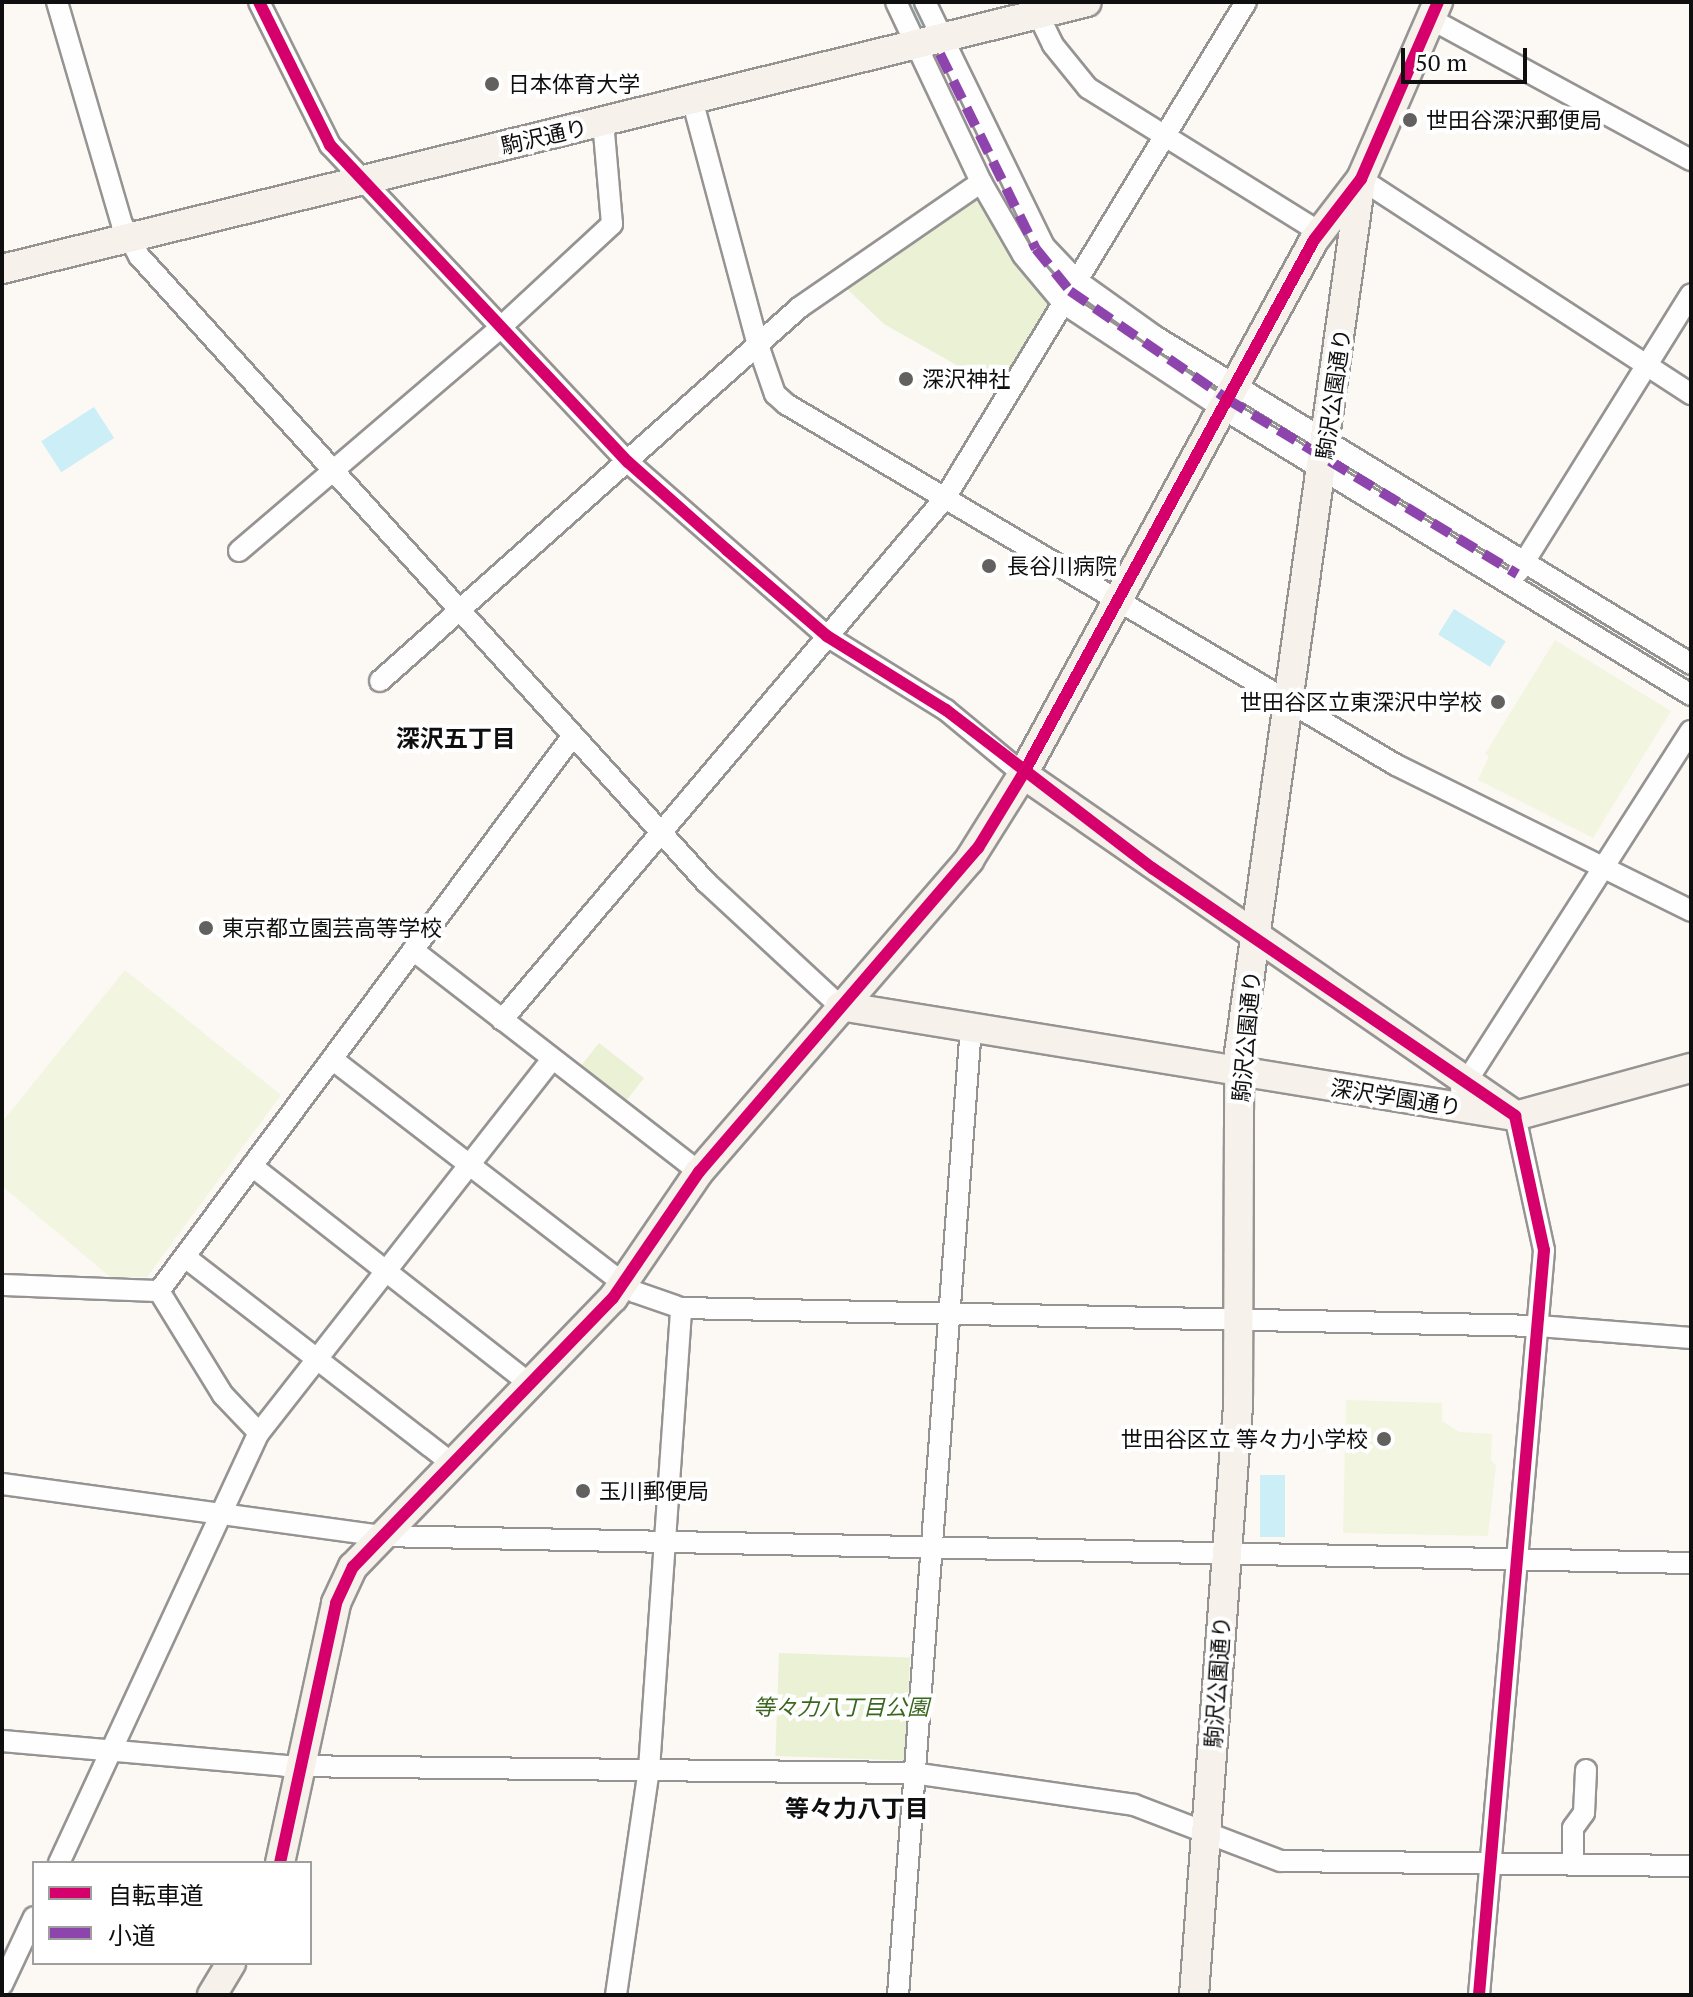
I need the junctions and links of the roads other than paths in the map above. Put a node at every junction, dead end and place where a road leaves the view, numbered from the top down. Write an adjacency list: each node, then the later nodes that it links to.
1 (57, 2): 18 (street)
2 (259, 2): 14 (street)
3 (896, 2): 9 (street)
4 (925, 2): 9 (street)
5 (1087, 2): 7 (street, 駒沢通り)
6 (1246, 2): 12 (street)
7 (1035, 8): 9 (street, 駒沢通り); 12 (street)
8 (1434, 11): 13 (street); 15 (street, 駒沢公園通り)
9 (930, 40): 10 (street, 駒沢通り); 16 (street); 20 (street)
10 (692, 99): 11 (street, 駒沢通り); 24 (street)
11 (603, 122): 14 (street, 駒沢通り); 23 (street)
12 (1163, 137): 17 (street); 20 (street)
13 (1691, 160)
14 (363, 179): 18 (street, 駒沢通り); 23 (street)
15 (1361, 179): 17 (street); 25 (street); 28 (street, 駒沢公園通り)
16 (981, 182): 22 (street); 24 (street)
17 (1319, 232): 27 (street)
18 (129, 240): 19 (street, 駒沢通り); 30 (street)
19 (2, 269)
20 (1076, 280): 22 (street); 27 (street)
21 (1691, 294): 25 (street)
22 (1063, 303): 27 (street); 31 (street)
23 (502, 326): 29 (street); 30 (street)
24 (758, 345): 29 (street); 31 (street)
25 (1649, 365): 26 (street); 33 (street)
26 (1691, 394)
27 (1229, 396): 28 (street); 35 (street)
28 (1325, 454): 33 (street); 34 (street); 41 (street, 駒沢公園通り)
29 (628, 462): 36 (street); 37 (street)
30 (333, 469): 32 (street); 36 (street)
31 (945, 498): 35 (street); 37 (street)
32 (239, 551)
33 (1525, 562): 34 (street); 38 (street)
34 (1510, 584): 40 (street)
35 (1116, 597): 41 (street); 44 (street)
36 (459, 611): 39 (street); 43 (street)
37 (827, 636): 44 (street); 45 (street)
38 (1691, 664)
39 (380, 681)
40 (1691, 695)
41 (1290, 700): 46 (street); 48 (street, 駒沢公園通り)
42 (1691, 731): 46 (street)
43 (572, 737): 45 (street); 49 (street)
44 (1023, 774): 48 (street); 50 (street)
45 (660, 832): 50 (street); 51 (street)
46 (1606, 868): 47 (street); 57 (street)
47 (1691, 911)
48 (1256, 936): 56 (street, 駒沢公園通り); 57 (street)
49 (413, 950): 51 (street); 53 (street)
50 (840, 1006): 52 (street, 深沢学園通り); 62 (street)
51 (502, 1020): 54 (street)
52 (971, 1026): 56 (street, 深沢学園通り); 69 (street)
53 (332, 1059): 60 (street); 61 (street)
54 (551, 1060): 60 (street); 62 (street)
55 (1691, 1068): 59 (street, 深沢学園通り)
56 (1239, 1070): 58 (street, 深沢学園通り); 70 (street, 駒沢公園通り)
57 (1469, 1082): 58 (street); 59 (street)
58 (1447, 1105): 59 (street, 深沢学園通り)
59 (1515, 1116): 71 (street)
60 (469, 1165): 64 (street); 65 (street)
61 (252, 1166): 63 (street); 64 (street)
62 (699, 1172): 65 (street)
63 (185, 1257): 67 (street); 73 (street)
64 (386, 1270): 73 (street); 74 (street)
65 (624, 1284): 68 (street); 74 (street)
66 (2, 1285): 67 (street)
67 (159, 1291): 75 (street)
68 (681, 1308): 69 (street); 80 (street)
69 (949, 1312): 70 (street); 81 (street)
70 (1241, 1319): 71 (street); 82 (street, 駒沢公園通り)
71 (1539, 1326): 72 (street); 83 (street)
72 (1691, 1338)
73 (317, 1359): 75 (street); 76 (street)
74 (530, 1384): 76 (street)
75 (259, 1433): 78 (street)
76 (452, 1463): 79 (street)
77 (2, 1484): 78 (street)
78 (223, 1513): 79 (street); 86 (street)
79 (380, 1536): 80 (street); 87 (street)
80 (666, 1542): 81 (street); 88 (street)
81 (930, 1547): 82 (street); 90 (street)
82 (1227, 1554): 83 (street); 91 (street, 駒沢公園通り)
83 (1516, 1560): 84 (street); 94 (street)
84 (1691, 1563)
85 (2, 1741): 86 (street)
86 (112, 1751): 87 (street); 92 (street)
87 (300, 1766): 88 (street); 93 (street)
88 (649, 1769): 90 (street); 101 (street)
89 (1586, 1770): 95 (street)
90 (913, 1773): 91 (street); 102 (street)
91 (1206, 1834): 94 (street); 103 (street, 駒沢公園通り)
92 (60, 1861)
93 (280, 1861)
94 (1487, 1862): 95 (street); 104 (street)
95 (1573, 1865): 96 (street)
96 (1691, 1866)
97 (32, 1921): 99 (street)
98 (230, 1965): 100 (street)
99 (2, 1985)
100 (212, 1995)
101 (616, 1995)
102 (898, 1995)
103 (1194, 1995)
104 (1479, 1995)

